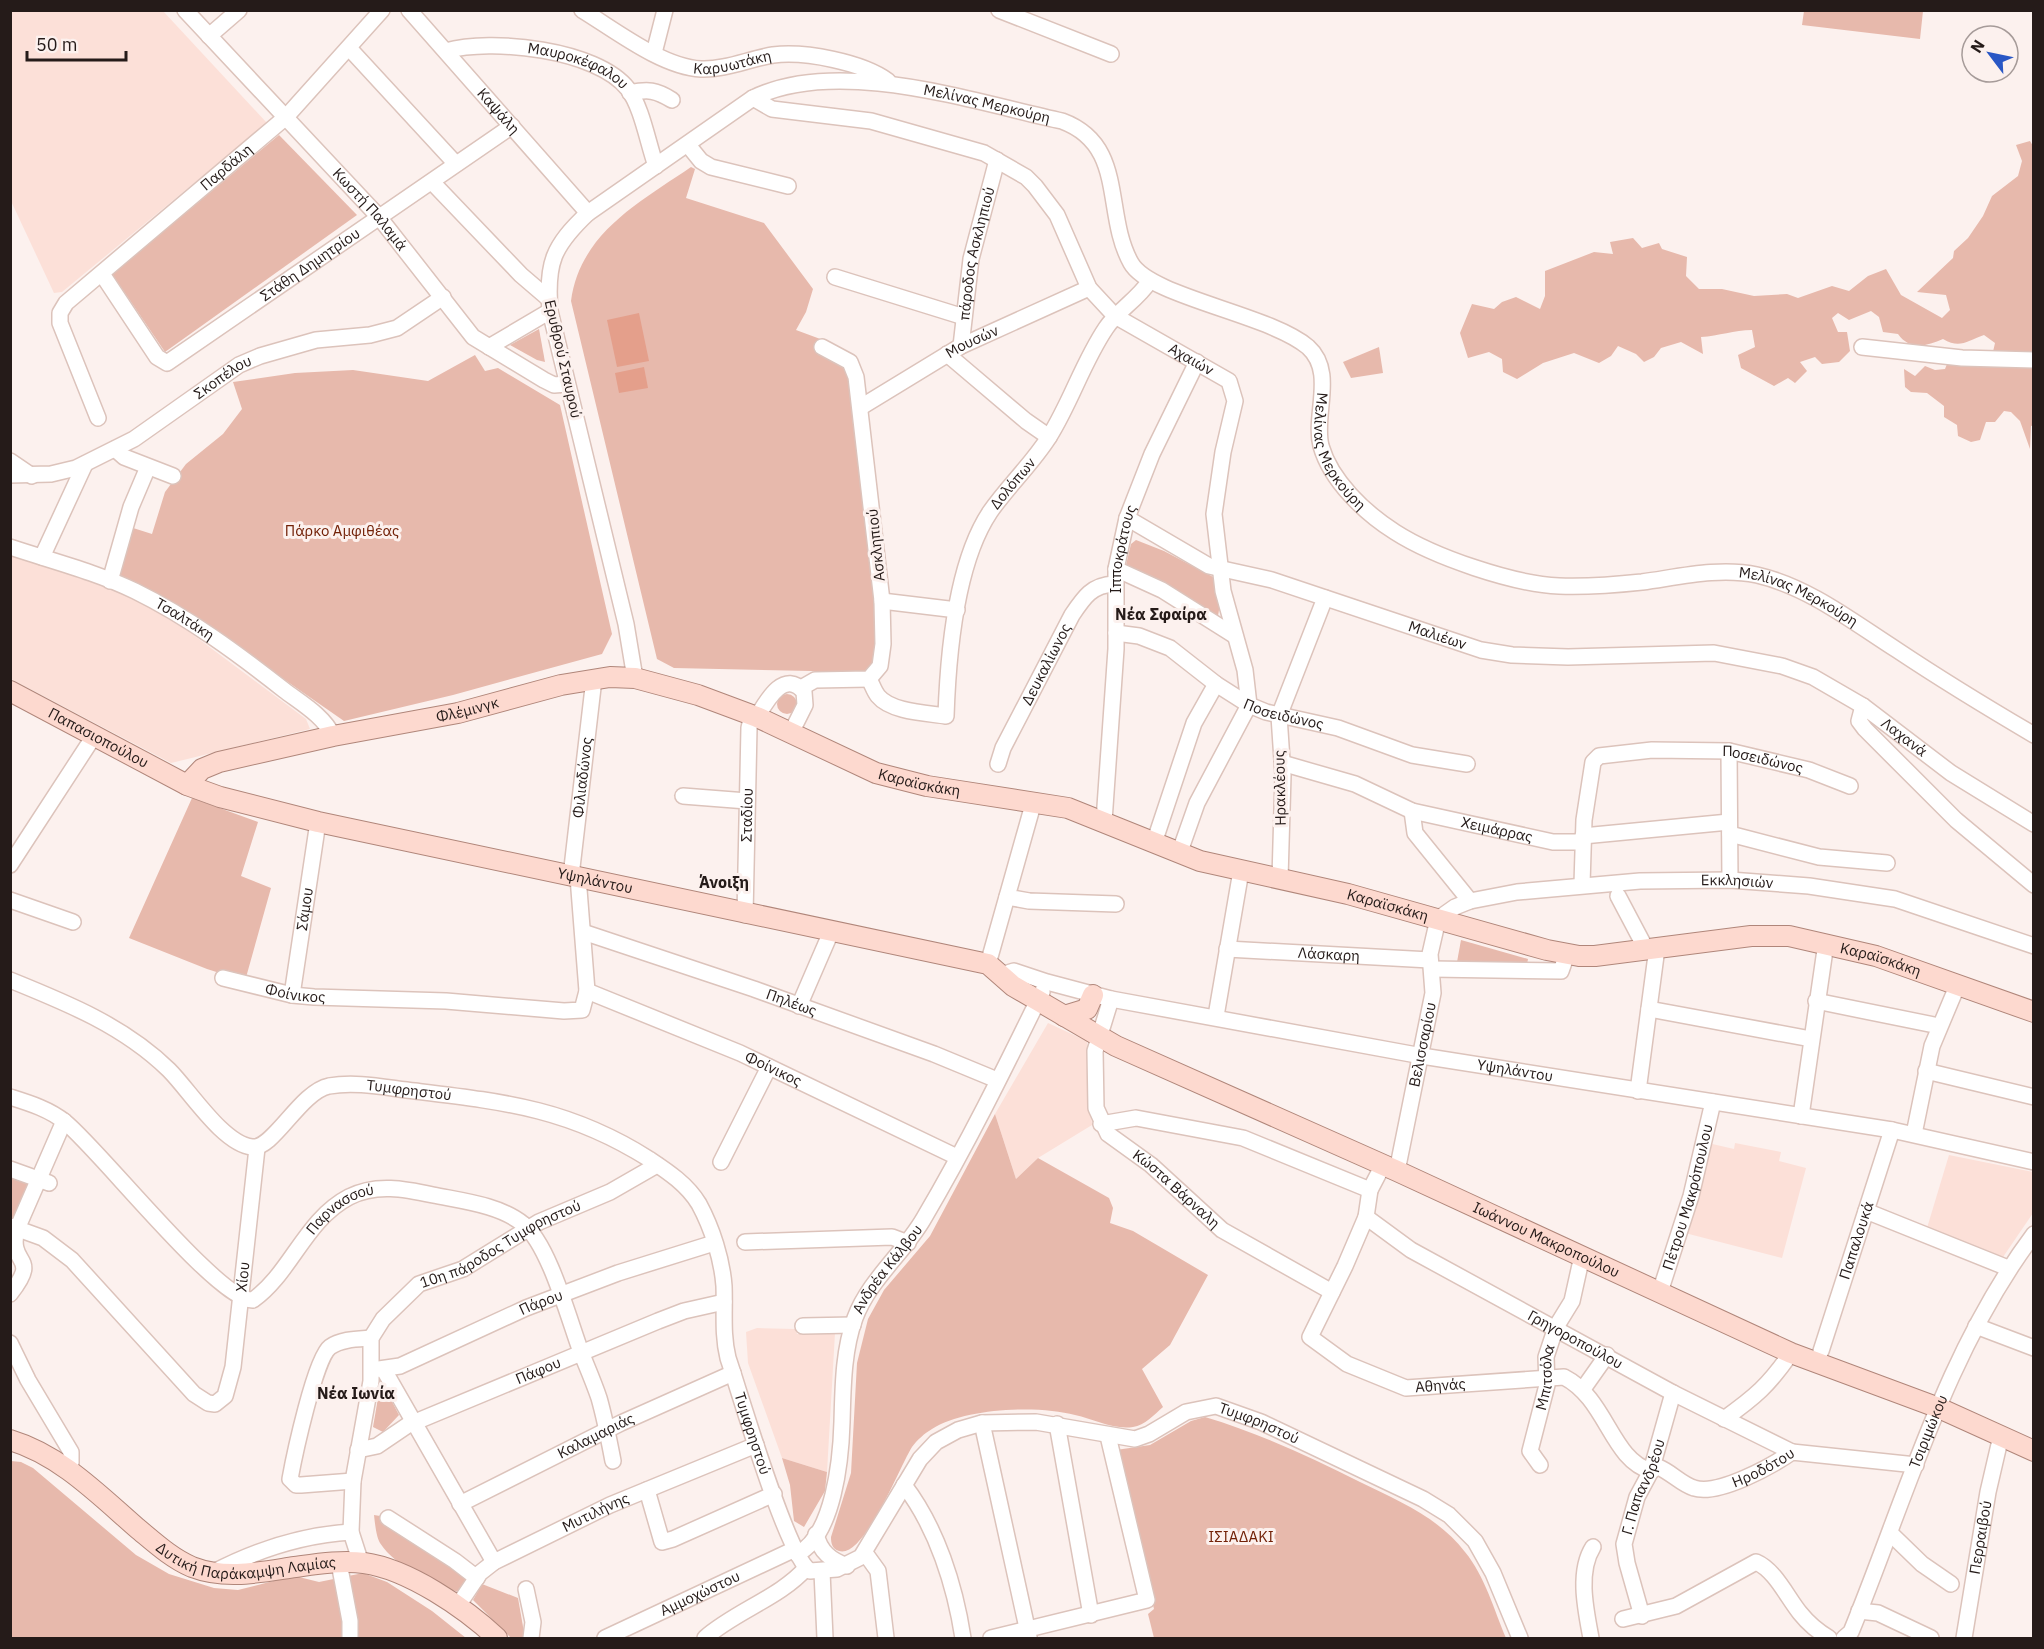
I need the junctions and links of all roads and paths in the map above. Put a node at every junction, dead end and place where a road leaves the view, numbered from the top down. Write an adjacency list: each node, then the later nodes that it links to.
1 (185, 10): 8 (street, Κωστή Παλαμά)
2 (239, 10): 8 (street)
3 (382, 10): 9 (street, Παρδάλη)
4 (409, 10): 10 (street, Καψάλη)
5 (582, 10): 11 (street, Καρυωτάκη)
6 (664, 10): 11 (street)
7 (999, 10): 12 (street)
8 (209, 36): 17 (street, Κωστή Παλαμά)
9 (349, 48): 17 (street, Παρδάλη); 21 (street)
10 (446, 51): 14 (street, Μαυροκέφαλου); 18 (street, Καψάλη)
11 (654, 53): 13 (street, Καρυωτάκη)
12 (1111, 54)
13 (893, 84): 15 (street, Μελίνας Μερκούρη); 29 (street, Μελίνας Μερκούρη)
14 (630, 93): 16 (street); 22 (street, Μαυροκέφαλου)
15 (753, 98): 19 (street, Ερυθρού Σταυρού); 20 (street, Αχαιών)
16 (672, 100)
17 (286, 117): 26 (street, Κωστή Παλαμά); 27 (street, Παρδάλη)
18 (512, 126): 21 (street, Στάθη Δημητρίου); 25 (street, Καψάλη)
19 (687, 145): 22 (street, Ερυθρού Σταυρού); 24 (street)
20 (997, 160): 30 (street, Αχαιών); 34 (street, πάροδος Ασκληπιού)
21 (456, 164): 23 (street, Στάθη Δημητρίου)
22 (656, 166): 25 (street, Ερυθρού Σταυρού)
23 (432, 182): 26 (street, Στάθη Δημητρίου); 32 (street)
24 (788, 186)
25 (588, 213): 32 (street, Ερυθρού Σταυρού)
26 (379, 217): 27 (street, Στάθη Δημητρίου); 31 (street, Κωστή Παλαμά)
27 (102, 273): 44 (street, Παρδάλη)
28 (836, 277): 34 (street)
29 (1149, 282): 33 (street, Δολόπων); 76 (street, Μελίνας Μερκούρη)
30 (1089, 288): 33 (street, Αχαιών); 35 (street, Μουσών)
31 (443, 297): 36 (street, Κωστή Παλαμά); 46 (street, Σκοπέλου)
32 (550, 305): 36 (street); 42 (street, Ερυθρού Σταυρού)
33 (1115, 316): 41 (street, Αχαιών); 45 (street, Δολόπων)
34 (964, 317): 35 (street, πάροδος Ασκληπιού)
35 (961, 346): 39 (street, Μουσών)
36 (489, 347): 42 (street, Κωστή Παλαμά)
37 (822, 347): 43 (street, Ασκληπιού)
38 (1862, 347): 40 (street)
39 (947, 354): 43 (street, Μουσών); 45 (street)
40 (2034, 360)
41 (1197, 362): 53 (street, Ιπποκράτους); 56 (street, Αχαιών)
42 (567, 384): 65 (street, Ερυθρού Σταυρού)
43 (861, 406): 60 (street, Ασκληπιού)
44 (98, 417)
45 (1049, 437): 61 (street, Δολόπων)
46 (115, 448): 48 (street, Σκοπέλου); 49 (street)
47 (10, 461): 51 (street)
48 (85, 464): 51 (street, Σκοπέλου); 55 (street)
49 (148, 467): 52 (street); 58 (street)
50 (10, 475): 51 (street, Σκοπέλου)
51 (32, 476)
52 (172, 476)
53 (1127, 518): 56 (street, Μαλιέων); 57 (street, Ιπποκράτους)
54 (10, 547): 55 (street, Τσαλτάκη)
55 (42, 557): 58 (street, Τσαλτάκη)
56 (1221, 570): 59 (street, Μαλιέων); 63 (street, Αχαιών)
57 (1115, 577): 62 (street, Ιπποκράτους); 63 (street); 80 (street, Δευκαλίωνος)
58 (110, 581): 78 (street, Τσαλτάκη)
59 (1325, 598): 64 (street, Μαλιέων); 74 (street, Ηρακλέους)
60 (882, 601): 61 (street); 67 (street, Ασκληπιού)
61 (957, 610): 67 (street, Δολόπων)
62 (1116, 633): 68 (street, Ποσειδώνος); 89 (street, Ιπποκράτους)
63 (1235, 636): 71 (street, Αχαιών)
64 (1769, 663): 72 (street, Λαχανά)
65 (635, 678): 66 (main road, Φλέμινγκ); 73 (main road, Φλέμινγκ)
66 (594, 679): 78 (main road, Φλέμινγκ); 99 (street, Φιλιαδώνος)
67 (869, 679): 69 (street)
68 (1216, 684): 71 (street, Ποσειδώνος); 94 (street)
69 (801, 688): 73 (street); 75 (street)
70 (10, 692): 77 (main road, Παπασιοπούλου)
71 (1249, 705): 74 (street, Ποσειδώνος); 95 (street)
72 (1863, 706): 91 (street, Λαχανά); 103 (street)
73 (755, 716): 75 (main road, Καραϊσκάκη); 86 (street, Σταδίου)
74 (1279, 716): 81 (street, Ηρακλέους); 82 (street, Ποσειδώνος)
75 (792, 731): 87 (main road, Καραϊσκάκη)
76 (2034, 735)
77 (94, 736): 83 (main road, Παπασιοπούλου); 97 (street)
78 (333, 736): 83 (main road, Φλέμινγκ)
79 (1729, 751): 84 (street, Ποσειδώνος); 92 (street); 93 (street, Ποσειδώνος)
80 (998, 764)
81 (1282, 764): 88 (street, Χειμάρρας); 100 (street, Ηρακλέους)
82 (1467, 764)
83 (187, 785): 90 (main road, Υψηλάντου)
84 (1850, 786)
85 (683, 796): 86 (street)
86 (747, 801): 109 (street, Σταδίου)
87 (1034, 801): 89 (main road, Καραϊσκάκη); 105 (street)
88 (1412, 811): 93 (street, Χειμάρρας); 107 (street)
89 (1104, 821): 94 (main road, Καραϊσκάκη)
90 (318, 822): 99 (main road, Υψηλάντου); 126 (street, Σάμου)
91 (2034, 824)
92 (1729, 828): 93 (street, Χειμάρρας); 96 (street, Χειμάρρας); 101 (street)
93 (1582, 839): 102 (street)
94 (1154, 843): 95 (main road, Καραϊσκάκη)
95 (1179, 854): 98 (main road, Καραϊσκάκη)
96 (1887, 863)
97 (10, 866)
98 (1241, 871): 100 (main road, Καραϊσκάκη); 116 (street)
99 (574, 877): 109 (main road, Υψηλάντου); 112 (street, Φιλιαδώνος)
100 (1280, 878): 110 (main road, Καραϊσκάκη)
101 (1730, 880): 102 (street, Εκκλησιών); 115 (street, Εκκλησιών)
102 (1582, 884): 107 (street, Εκκλησιών)
103 (2034, 885)
104 (1618, 896): 117 (street)
105 (1006, 897): 108 (street); 120 (street)
106 (10, 900): 111 (street)
107 (1470, 901): 110 (street, Εκκλησιών)
108 (1116, 904)
109 (745, 915): 113 (main road, Υψηλάντου)
110 (1438, 919): 118 (main road, Καραϊσκάκη); 119 (street, Βελισσαρίου)
111 (73, 922)
112 (583, 932): 125 (street, Φιλιαδώνος); 130 (street, Πηλέως)
113 (831, 932): 120 (main road, Υψηλάντου); 130 (street)
114 (1826, 943): 117 (main road, Καραϊσκάκη); 124 (main road, Καραϊσκάκη); 129 (street)
115 (2034, 946)
116 (1227, 949): 119 (street, Λάσκαρη); 135 (street)
117 (1651, 949): 118 (main road, Καραϊσκάκη); 131 (street)
118 (1567, 954): 119 (street, Λάσκαρη)
119 (1431, 964): 139 (street, Βελισσαρίου)
120 (994, 970): 123 (street, Υψηλάντου); 128 (main road, Υψηλάντου)
121 (223, 978): 126 (street, Φοίνικος)
122 (10, 980): 152 (street)
123 (1047, 982): 127 (street, Υψηλάντου); 128 (street, Ανδρέα Κάλβου)
124 (1958, 984): 133 (main road, Καραϊσκάκη); 136 (street)
125 (587, 991): 132 (street, Φιλιαδώνος); 140 (street, Φοίνικος)
126 (292, 995): 132 (street, Φοίνικος)
127 (1102, 997): 134 (main road); 135 (street, Υψηλάντου); 137 (street)
128 (1038, 1001): 134 (main road, Υψηλάντου); 142 (street, Ανδρέα Κάλβου)
129 (1816, 1001): 136 (street); 138 (street)
130 (799, 1006): 142 (street, Πηλέως)
131 (1649, 1009): 138 (street); 143 (street)
132 (582, 1010)
133 (2034, 1012)
134 (1064, 1016): 137 (main road, Ιωάννου Μακροπούλου)
135 (1216, 1016): 139 (street, Υψηλάντου)
136 (1939, 1026): 141 (street)
137 (1100, 1037): 149 (street); 157 (main road, Ιωάννου Μακροπούλου)
138 (1811, 1039): 147 (street)
139 (1422, 1056): 143 (street, Υψηλάντου); 157 (street, Βελισσαρίου)
140 (769, 1067): 153 (street, Φοίνικος); 154 (street)
141 (1926, 1071): 145 (street); 151 (street)
142 (997, 1080): 153 (street, Ανδρέα Κάλβου)
143 (1638, 1091): 146 (street, Υψηλάντου)
144 (10, 1097): 148 (street)
145 (2034, 1097)
146 (1713, 1102): 147 (street, Υψηλάντου); 172 (street, Πέτρου Μακρόπουλου)
147 (1801, 1116): 150 (street, Υψηλάντου)
148 (64, 1121): 159 (street); 175 (street)
149 (1101, 1124): 160 (street); 171 (street, Κώστα Βάρναλη)
150 (1892, 1130): 151 (street, Υψηλάντου); 161 (street, Παπαλουκά)
151 (1914, 1134): 155 (street, Υψηλάντου)
152 (257, 1148): 156 (street, Τυμφρηστού); 175 (street, Χίου)
153 (957, 1157): 168 (street, Ανδρέα Κάλβου)
154 (721, 1162)
155 (2034, 1162)
156 (657, 1165): 164 (street, 10η πάροδος Τυμφρηστού); 167 (street, Τυμφρηστού)
157 (1390, 1168): 160 (street, Βελισσαρίου); 169 (main road, Ιωάννου Μακροπούλου)
158 (10, 1169): 159 (street)
159 (43, 1181): 163 (street)
160 (1370, 1190): 162 (street, Βελισσαρίου)
161 (1866, 1211): 170 (street); 185 (street, Παπαλουκά)
162 (1366, 1217): 171 (street, Βελισσαρίου); 180 (street, Γρηγοροπούλου)
163 (14, 1228): 173 (street); 175 (street, Χίου)
164 (528, 1228): 174 (street); 175 (street, Παρνασσού); 182 (street, 10η πάροδος Τυμφρηστού)
165 (2032, 1238): 170 (street, Τσιριμώκου)
166 (745, 1242): 168 (street)
167 (714, 1243): 174 (street, Πάρου); 176 (street, Τυμφρηστού)
168 (908, 1243): 177 (street, Ανδρέα Κάλβου)
169 (1581, 1256): 172 (main road, Ιωάννου Μακροπούλου); 180 (street, Μπιτσόλα)
170 (2008, 1268): 179 (street, Τσιριμώκου)
171 (1332, 1292): 181 (street, Βελισσαρίου)
172 (1660, 1293): 187 (main road, Ιωάννου Μακροπούλου)
173 (10, 1294)
174 (561, 1295): 186 (street); 189 (street, Πάρου)
175 (240, 1296)
176 (724, 1302): 186 (street, Πάφου); 190 (street, Τυμφρηστού)
177 (853, 1325): 178 (street); 220 (street, Ανδρέα Κάλβου)
178 (803, 1326)
179 (1976, 1326): 184 (street); 194 (street, Τσιριμώκου)
180 (1556, 1327): 188 (street, Γρηγοροπούλου); 191 (street, Μπιτσόλα)
181 (1310, 1337): 191 (street, Αθηνάς)
182 (371, 1338): 189 (street); 212 (street)
183 (10, 1343): 210 (street)
184 (2034, 1347)
185 (1821, 1351)
186 (581, 1353): 196 (street, Πάφου); 199 (street)
187 (1791, 1353): 194 (main road, Ιωάννου Μακροπούλου); 195 (street)
188 (1607, 1355): 192 (street); 193 (street, Γρηγοροπούλου)
189 (378, 1370): 196 (street); 204 (street)
190 (733, 1373): 199 (street, Καλαμαριάς); 203 (street, Τυμφρηστού)
191 (1547, 1376): 192 (street); 208 (street, Μπιτσόλα)
192 (1583, 1389): 211 (street)
193 (1673, 1393): 195 (street, Γρηγοροπούλου); 211 (street, Γ. Παπανδρέου)
194 (1939, 1408): 201 (main road, Ιωάννου Μακροπούλου); 209 (street, Τσιριμώκου)
195 (1724, 1419): 206 (street, Γρηγοροπούλου)
196 (414, 1422): 204 (street, Πάφου); 216 (street)
197 (982, 1423): 198 (street, Τυμφρηστού); 213 (street, Τυμφρηστού); 239 (street)
198 (1057, 1424): 200 (street, Τυμφρηστού); 236 (street)
199 (607, 1430): 207 (street); 216 (street, Καλαμαριάς)
200 (1108, 1436): 236 (street); 249 (street, Τυμφρηστού)
201 (2001, 1436): 205 (main road, Ιωάννου Μακροπούλου); 254 (street, Περραιβού)
202 (10, 1440): 210 (main road, Δυτική Παράκαμψη Λαμίας)
203 (756, 1445): 214 (street, Μυτιλήνης); 215 (street, Τυμφρηστού)
204 (358, 1450): 212 (street)
205 (2034, 1451)
206 (1792, 1452): 209 (street, Ηροδότου); 211 (street, Ηροδότου)
207 (613, 1461)
208 (1540, 1465)
209 (1916, 1465): 219 (street, Τσιριμώκου)
210 (67, 1469): 230 (main road, Δυτική Παράκαμψη Λαμίας)
211 (1651, 1471): 237 (street, Γ. Παπανδρέου)
212 (353, 1481): 218 (street)
213 (904, 1485): 223 (street, Τυμφρηστού); 247 (street)
214 (647, 1490): 215 (street); 224 (street, Μυτιλήνης)
215 (774, 1494): 222 (street, Τυμφρηστού)
216 (460, 1504): 224 (street)
217 (388, 1518): 231 (street)
218 (351, 1532): 226 (street); 230 (street)
219 (1890, 1533): 232 (street); 235 (street, Τσιριμώκου)
220 (816, 1534): 222 (street, Ανδρέα Κάλβου); 227 (street)
221 (1593, 1547): 250 (street)
222 (796, 1552): 228 (street, Τυμφρηστού); 243 (street, Αμμοχώστου)
223 (865, 1553): 227 (street, Τυμφρηστού); 246 (street)
224 (494, 1562): 231 (street, Μυτιλήνης)
225 (339, 1563): 226 (main road, Δυτική Παράκαμψη Λαμίας); 230 (main road, Δυτική Παράκαμψη Λαμίας); 240 (street)
226 (361, 1563): 234 (main road, Δυτική Παράκαμψη Λαμίας)
227 (847, 1566): 229 (street, Τυμφρηστού)
228 (806, 1568): 229 (street, Τυμφρηστού); 244 (street)
229 (822, 1572): 245 (street)
230 (212, 1573)
231 (477, 1578): 234 (street, Μυτιλήνης)
232 (1951, 1584)
233 (526, 1589): 242 (street)
234 (457, 1607): 241 (main road, Δυτική Παράκαμψη Λαμίας)
235 (1859, 1611): 252 (street, Τσιριμώκου); 253 (street)
236 (1091, 1615): 239 (street)
237 (1642, 1616): 238 (street); 251 (street)
238 (1623, 1619)
239 (1029, 1634): 248 (street)
240 (350, 1638)
241 (497, 1638)
242 (531, 1638)
243 (605, 1638)
244 (705, 1638)
245 (825, 1638)
246 (886, 1638)
247 (963, 1638)
248 (991, 1638)
249 (1520, 1638)
250 (1591, 1638)
251 (1829, 1638)
252 (1844, 1638)
253 (1931, 1638)
254 (1964, 1638)

